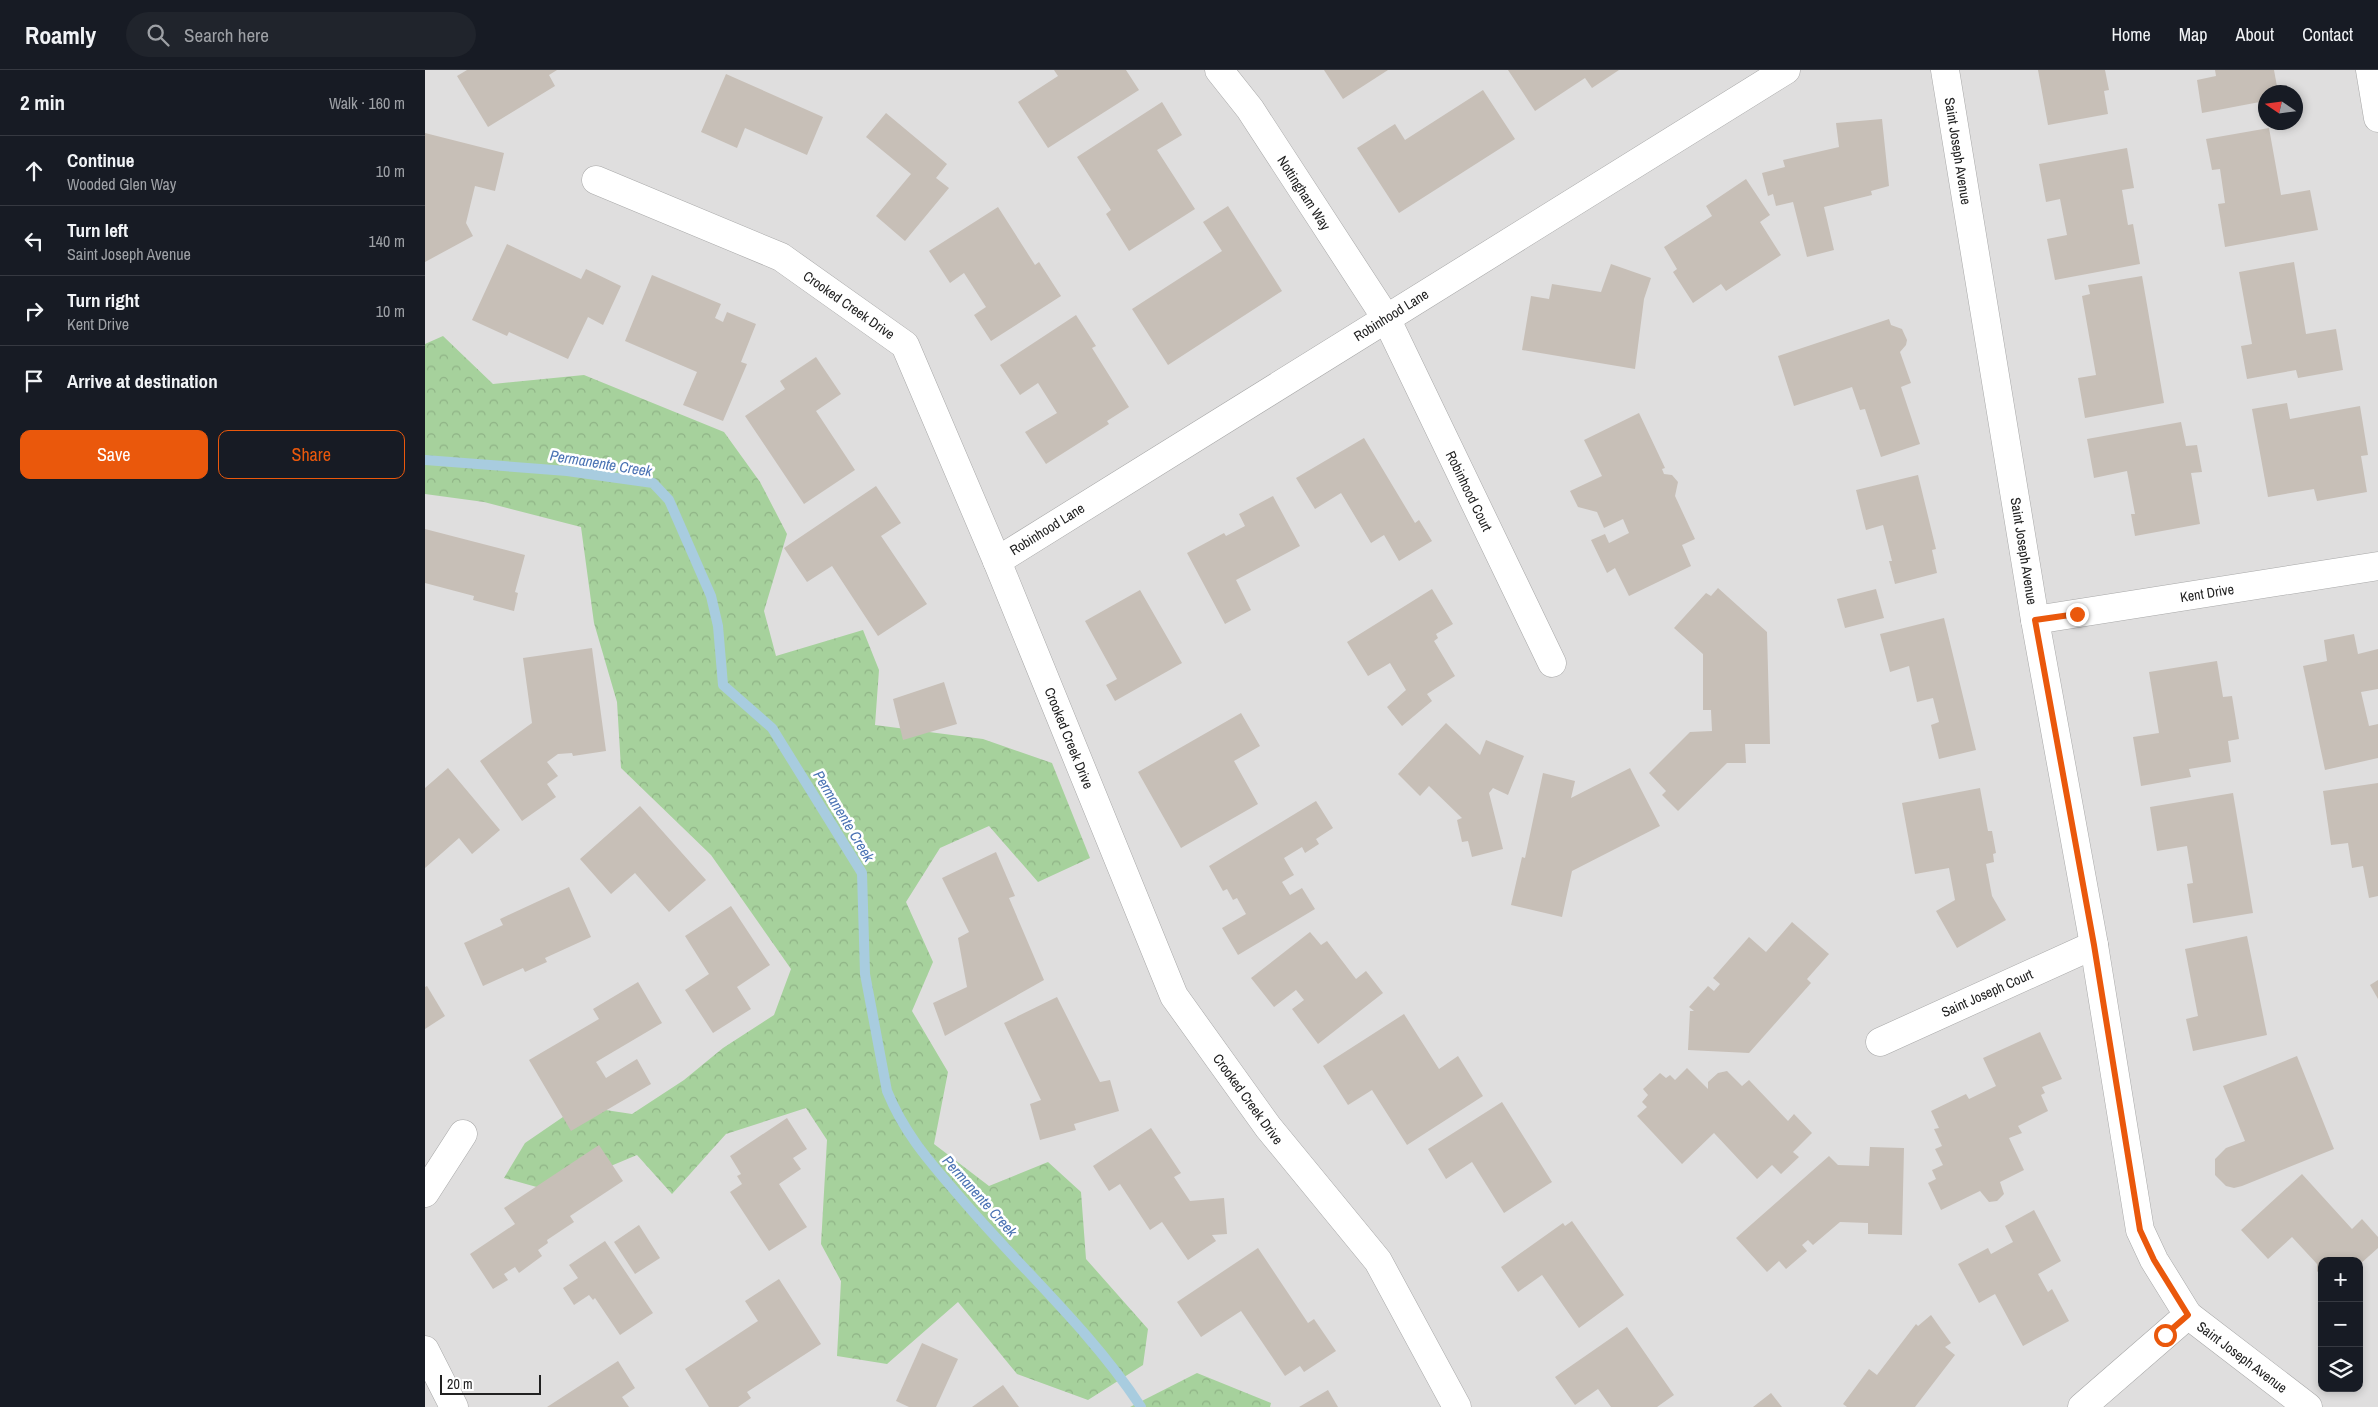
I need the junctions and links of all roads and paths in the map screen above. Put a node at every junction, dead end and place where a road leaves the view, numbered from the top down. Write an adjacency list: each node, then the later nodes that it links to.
1 (1219, 70): 7 (street, Nottingham Way)
2 (1786, 70): 7 (street, Robinhood Lane)
3 (1945, 70): 10 (street, Saint Joseph Avenue)
4 (2370, 70): 5 (street)
5 (2378, 118)
6 (596, 180): 8 (street, Crooked Creek Drive)
7 (1386, 318): 8 (street, Robinhood Lane); 11 (street, Robinhood Court)
8 (997, 561): 19 (street, Crooked Creek Drive)
9 (2378, 566): 10 (street, Kent Drive)
10 (2035, 620): 12 (street, Saint Joseph Avenue)
11 (1552, 663)
12 (2094, 945): 13 (street, Saint Joseph Court); 16 (street, Saint Joseph Avenue)
13 (1880, 1042)
14 (463, 1134): 15 (street)
15 (425, 1193)
16 (2188, 1315): 20 (street); 21 (street, Saint Joseph Avenue)
17 (425, 1350): 18 (street)
18 (454, 1407)
19 (1457, 1407)
20 (2082, 1407)
21 (2308, 1407)

